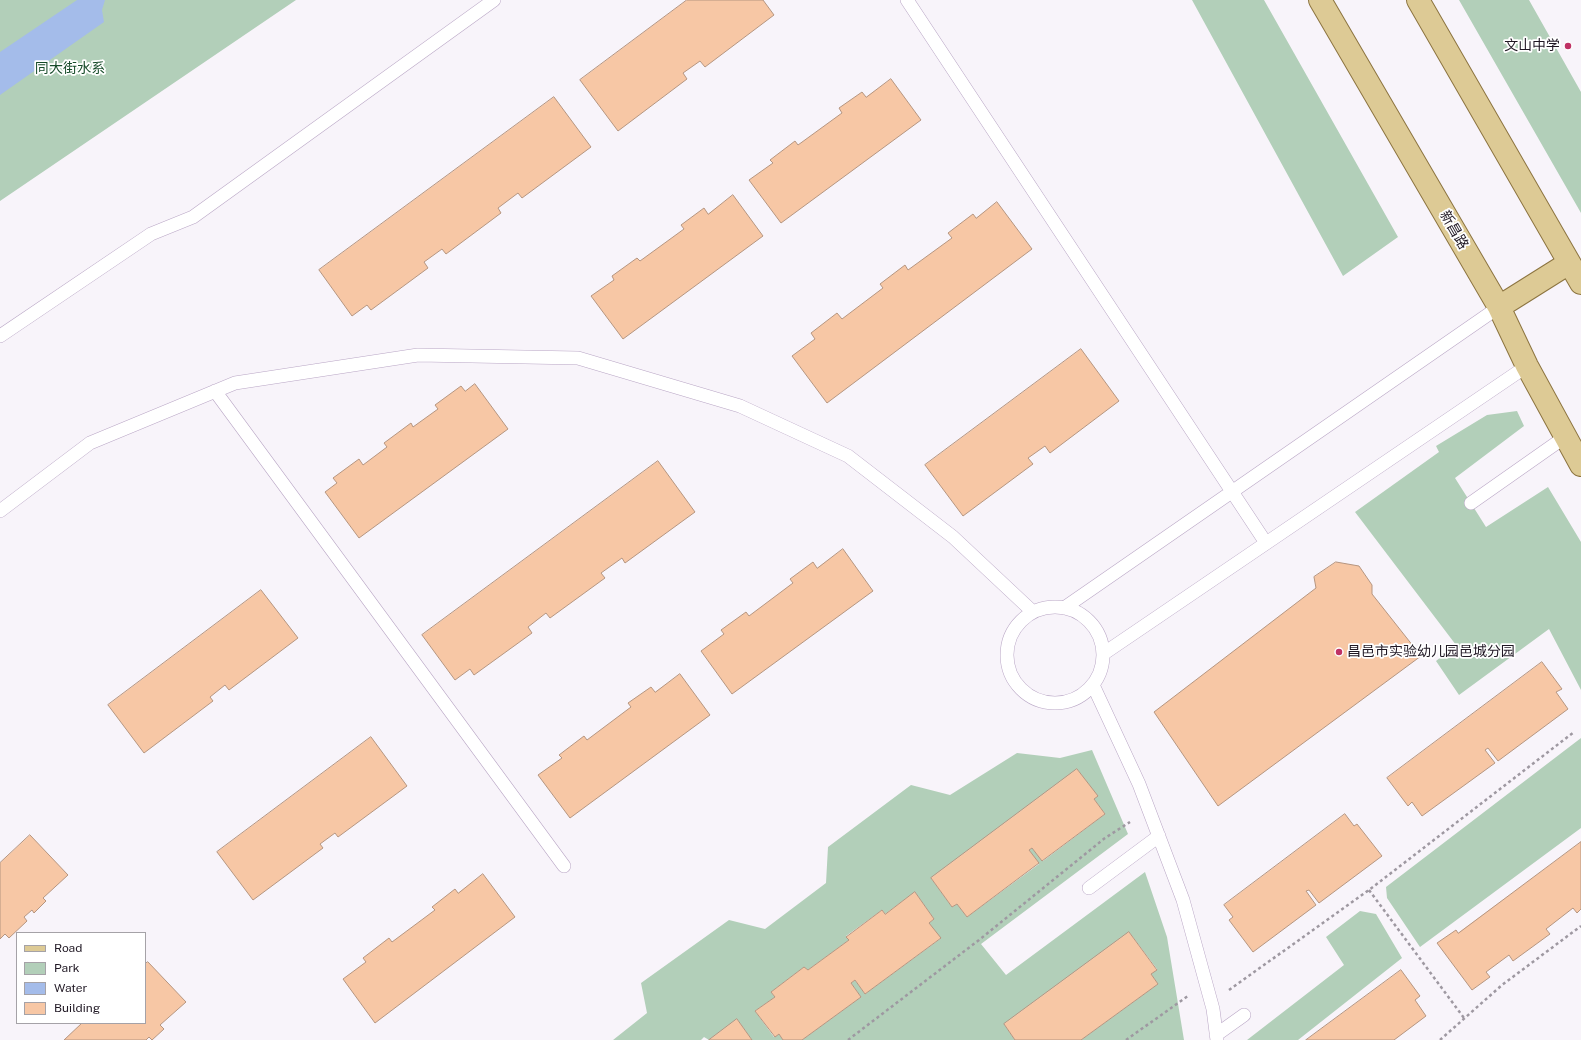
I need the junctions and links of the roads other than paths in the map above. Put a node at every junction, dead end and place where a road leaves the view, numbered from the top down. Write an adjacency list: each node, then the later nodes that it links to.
1 (494, 0): 8 (lane)
2 (907, 0): 13 (lane)
3 (1320, 0): 7 (main road, 新昌路)
4 (1418, 0): 5 (main road)
5 (1569, 263): 6 (main road); 7 (main road)
6 (1581, 283)
7 (1499, 307): 9 (main road, 新昌路); 13 (lane)
8 (0, 336)
9 (1527, 366): 11 (main road, 新昌路); 16 (lane)
10 (215, 391): 15 (lane); 18 (lane); 22 (lane)
11 (1565, 437): 12 (main road, 新昌路); 14 (lane)
12 (1581, 465)
13 (1232, 492): 16 (lane); 17 (lane)
14 (1471, 503)
15 (0, 511)
16 (1266, 543): 19 (lane)
17 (1064, 608): 18 (lane); 19 (lane)
18 (1033, 612): 20 (lane)
19 (1103, 654): 20 (lane)
20 (1093, 685): 21 (lane)
21 (1159, 836): 23 (lane); 25 (lane)
22 (564, 866)
23 (1089, 888)
24 (1244, 1015): 25 (lane)
25 (1217, 1038)

